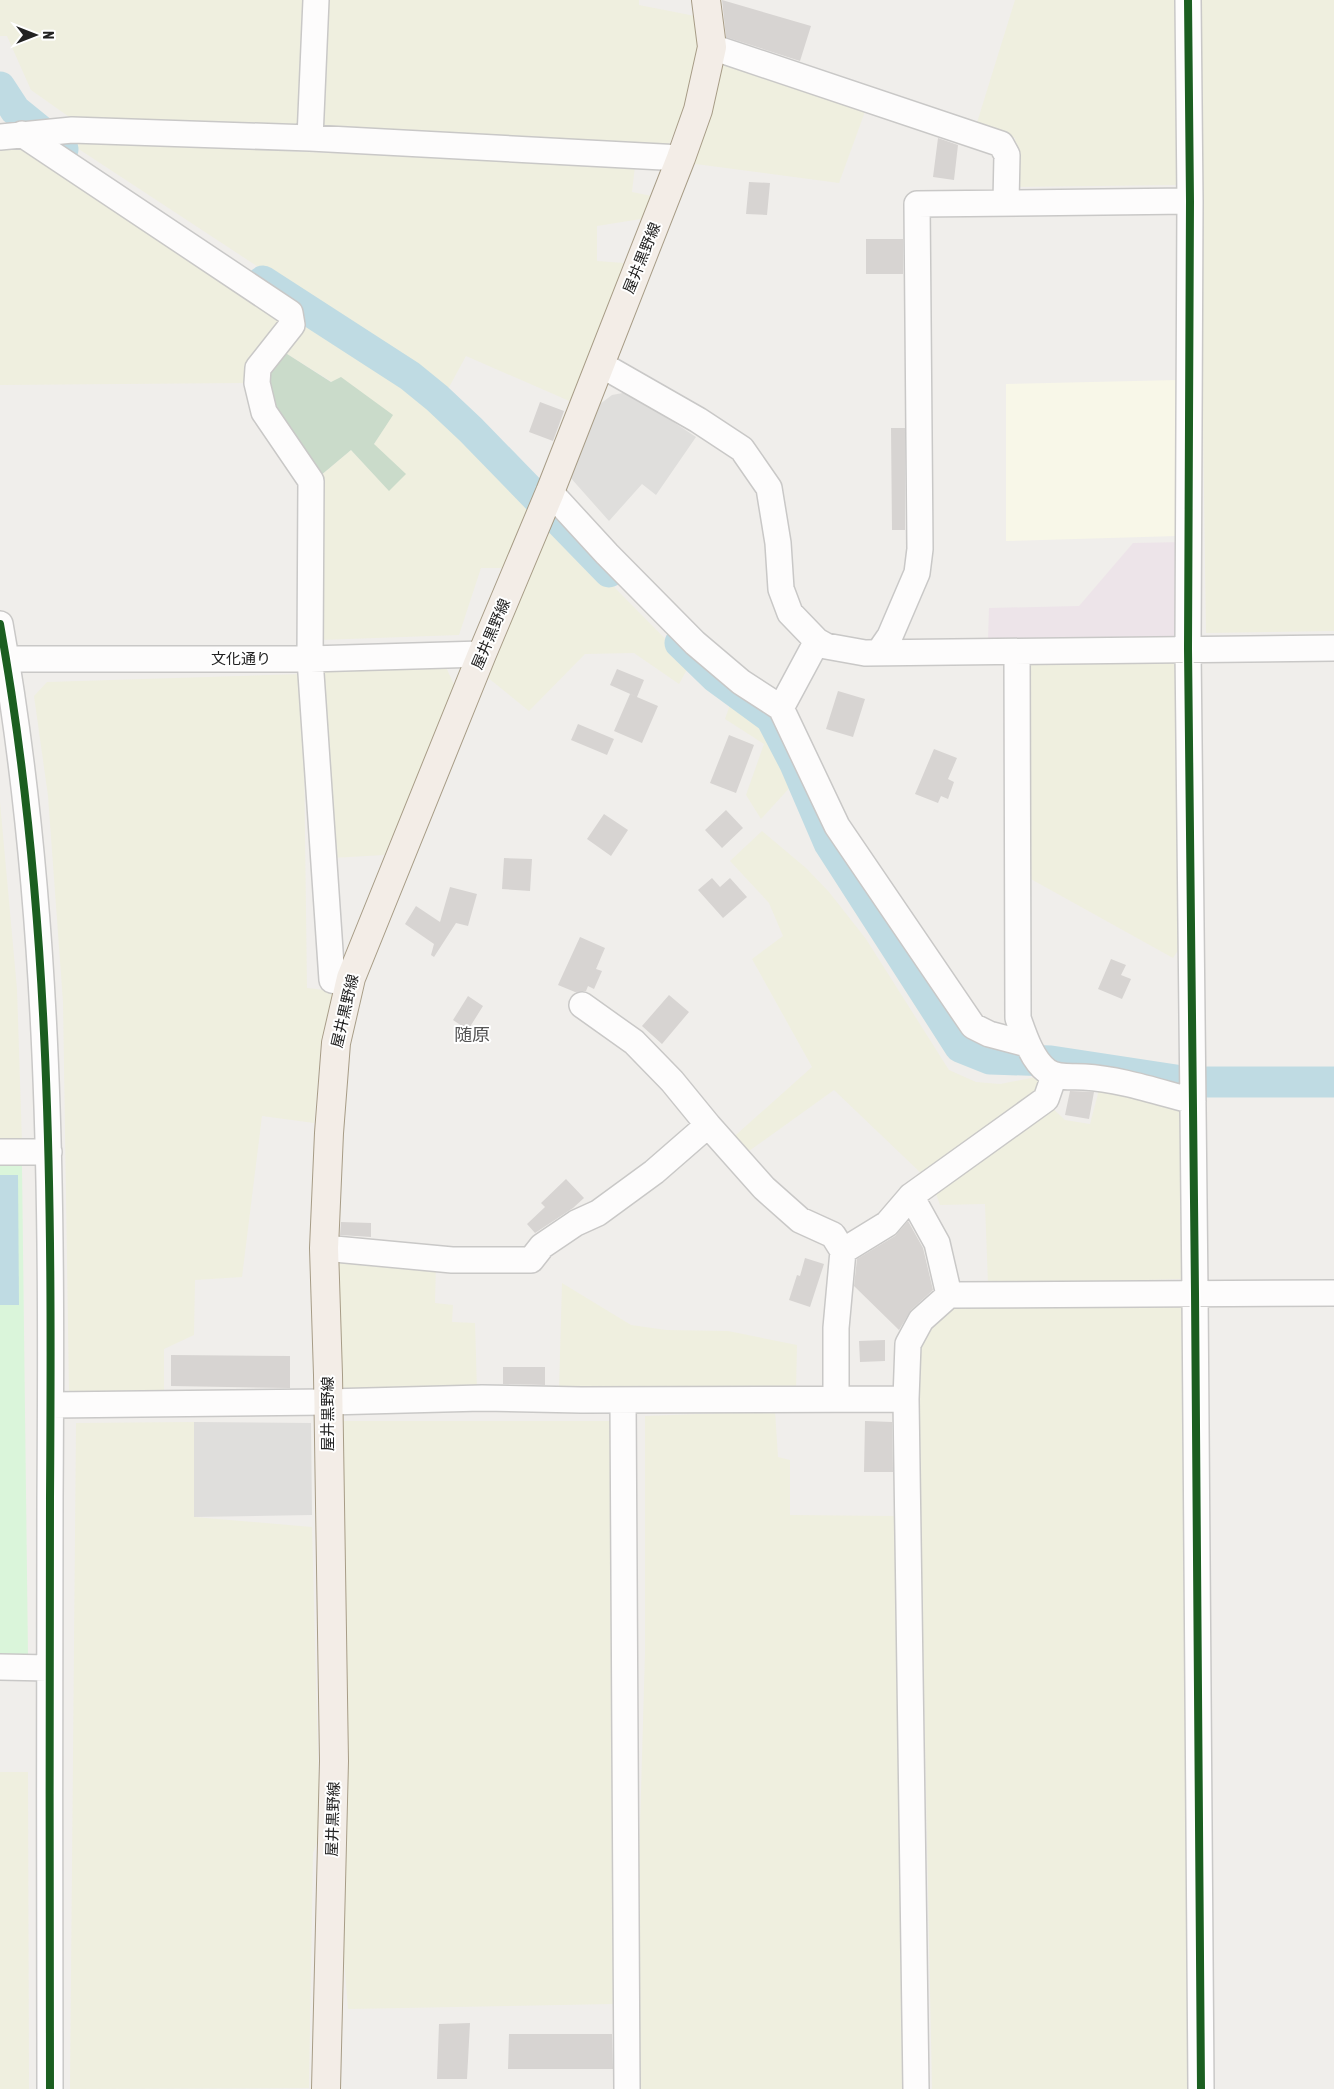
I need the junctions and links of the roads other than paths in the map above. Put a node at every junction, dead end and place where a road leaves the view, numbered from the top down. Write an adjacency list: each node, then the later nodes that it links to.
1 (316, 0): 6 (street)
2 (706, 0): 4 (main road, 屋井黒野線)
3 (1188, 0): 8 (street)
4 (712, 47): 7 (main road, 屋井黒野線); 9 (street)
5 (11, 136): 6 (street); 20 (street)
6 (310, 138): 7 (street)
7 (681, 158): 10 (main road, 屋井黒野線)
8 (1190, 201): 9 (street); 15 (street)
9 (1006, 202): 16 (street)
10 (600, 364): 11 (main road, 屋井黒野線); 13 (street)
11 (550, 492): 18 (main road, 屋井黒野線); 21 (street)
12 (0, 624): 19 (street)
13 (817, 640): 16 (street); 21 (street)
14 (1334, 648): 15 (street)
15 (1188, 649): 17 (street); 26 (street)
16 (879, 652): 17 (street)
17 (1018, 652): 24 (street)
18 (482, 654): 20 (street, 文化通り); 22 (main road, 屋井黒野線)
19 (3, 659): 20 (street, 文化通り); 29 (street)
20 (310, 659): 22 (street)
21 (781, 708): 24 (street)
22 (350, 984): 31 (main road, 屋井黒野線)
23 (582, 1005): 27 (street)
24 (1027, 1044): 25 (street)
25 (1054, 1076): 26 (street); 30 (street)
26 (1193, 1101): 34 (street)
27 (708, 1125): 31 (street); 32 (street)
28 (0, 1152): 29 (street)
29 (48, 1152): 40 (street)
30 (911, 1196): 32 (street); 35 (street)
31 (324, 1248): 39 (main road, 屋井黒野線)
32 (843, 1251): 36 (street)
33 (1334, 1292): 34 (street)
34 (1195, 1293): 35 (street); 47 (street)
35 (949, 1295): 37 (street)
36 (836, 1399): 37 (street); 38 (street)
37 (906, 1399): 46 (street)
38 (623, 1400): 39 (street); 45 (street)
39 (328, 1402): 40 (street); 44 (main road, 屋井黒野線)
40 (50, 1405): 42 (street)
41 (0, 1668): 42 (street)
42 (49, 1668): 43 (street)
43 (50, 2089)
44 (326, 2089)
45 (627, 2089)
46 (916, 2089)
47 (1201, 2089)

